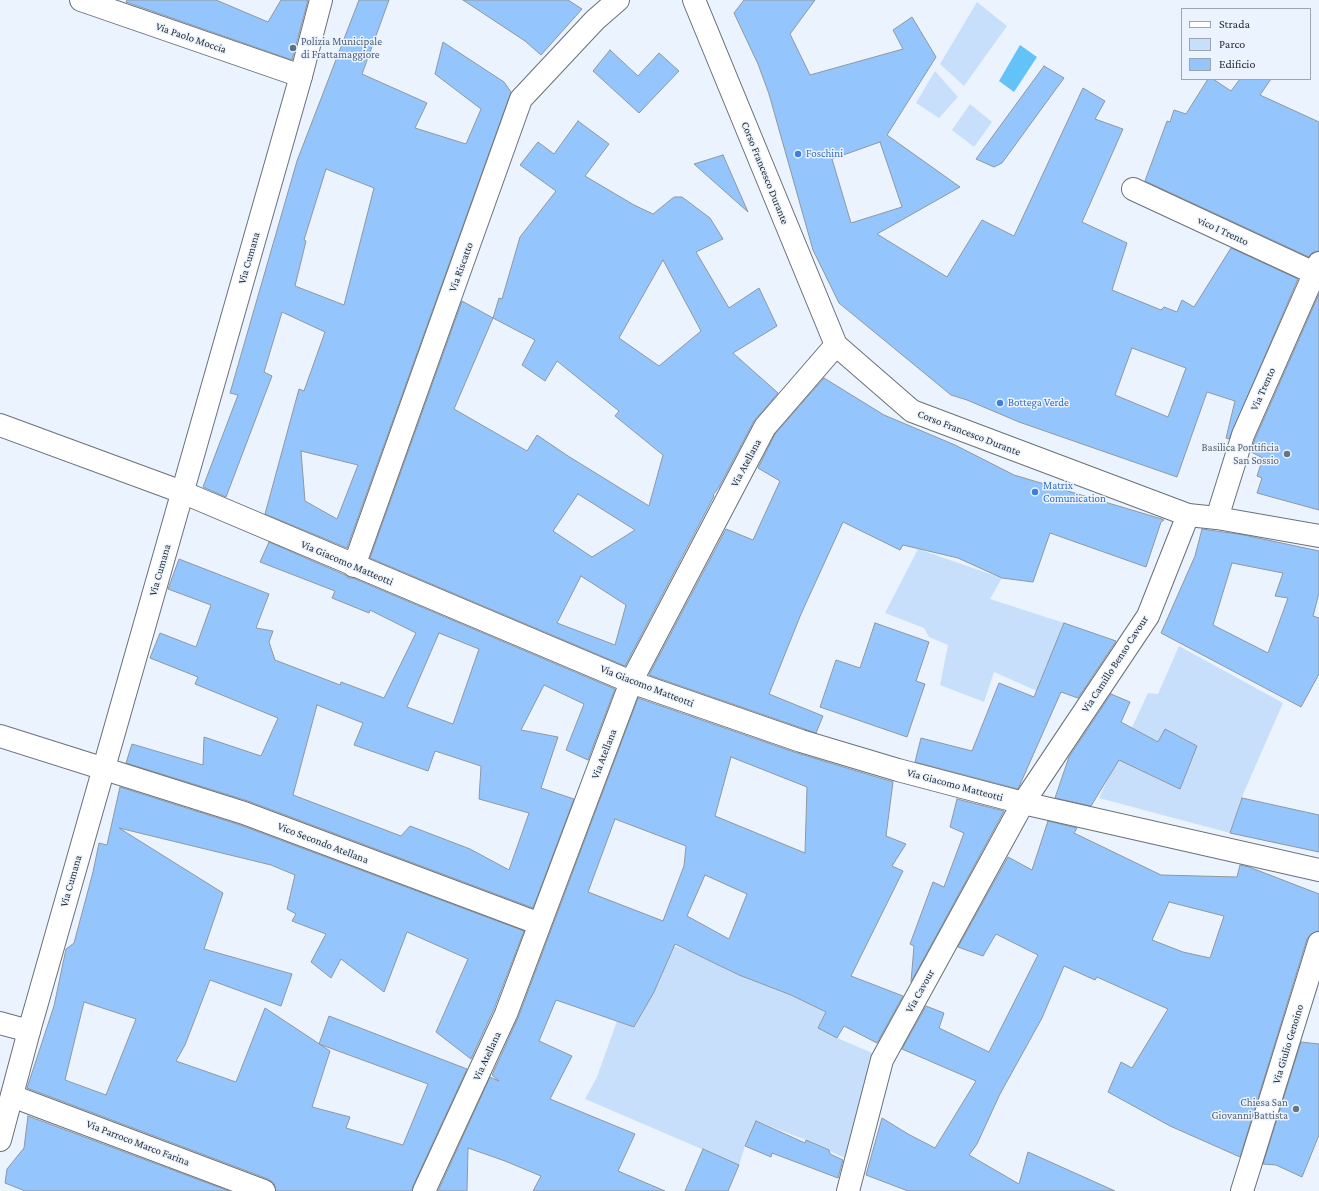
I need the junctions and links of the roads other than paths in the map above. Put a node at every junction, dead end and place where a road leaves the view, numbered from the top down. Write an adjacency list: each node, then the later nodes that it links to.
1 (81, 0): 5 (street, Via Paolo Moccia)
2 (321, 0): 5 (street, Via Cumana)
3 (618, 0): 14 (street, Via Riscatto)
4 (694, 0): 8 (street, Corso Francesco Durante)
5 (301, 76): 10 (street, Via Cumana)
6 (1133, 190): 7 (street, vico I Trento)
7 (1316, 268): 12 (street, Via Trento)
8 (836, 345): 11 (street, Corso Francesco Durante); 15 (street, Via Atellana)
9 (0, 425): 10 (street, Via Giacomo Matteotti)
10 (182, 492): 14 (street, Via Giacomo Matteotti); 17 (street, Via Cumana)
11 (1188, 515): 12 (street, Corso Francesco Durante); 18 (street, Via Camillo Benso Cavour)
12 (1217, 518): 13 (street, Corso Francesco Durante)
13 (1319, 536)
14 (354, 566): 15 (street, Via Giacomo Matteotti)
15 (631, 682): 18 (street, Via Giacomo Matteotti); 20 (street, Via Atellana)
16 (0, 736): 17 (street, Vico Secondo Atellana)
17 (103, 769): 20 (street, Vico Secondo Atellana); 23 (street, Via Cumana)
18 (1022, 803): 19 (street, Via Giacomo Matteotti); 28 (street, Via Cavour)
19 (1319, 870)
20 (540, 924): 27 (street, Via Atellana)
21 (1318, 949): 29 (street, Via Giulio Genoino)
22 (0, 1022): 23 (street)
23 (29, 1031): 24 (street, Via Cumana)
24 (12, 1096): 25 (street, Via Cumana); 26 (street, Via Parroco Marco Farina)
25 (0, 1140)
26 (264, 1191)
27 (424, 1191)
28 (848, 1191)
29 (1242, 1191)

